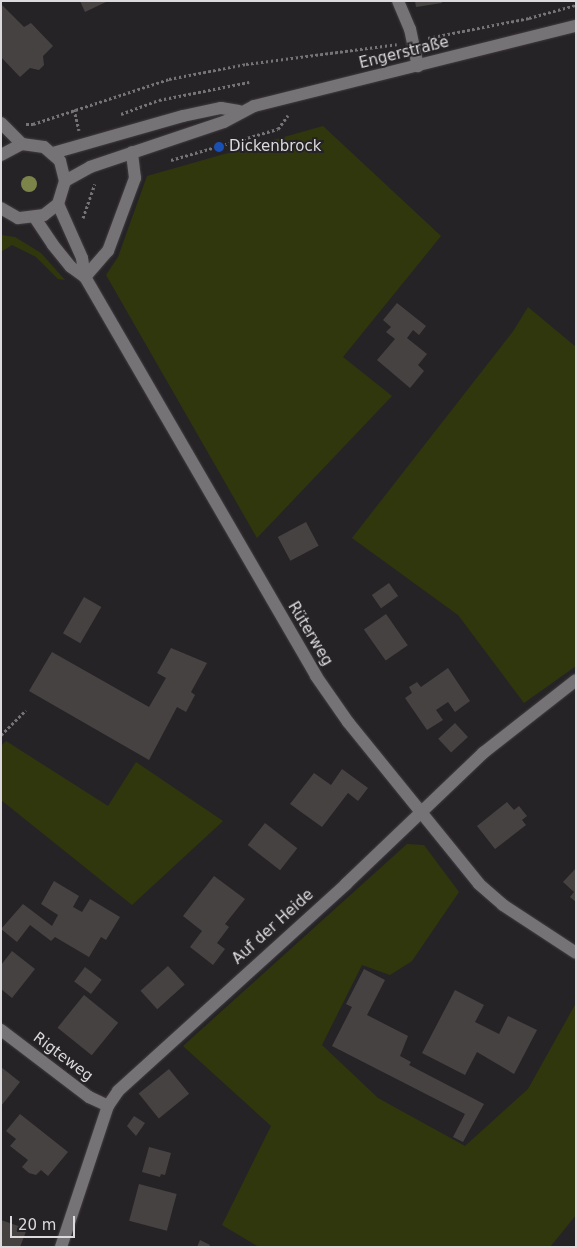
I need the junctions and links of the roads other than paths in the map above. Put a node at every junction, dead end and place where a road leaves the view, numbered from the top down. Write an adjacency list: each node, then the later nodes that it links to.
1 (398, 1): 3 (street)
2 (576, 26): 3 (street, Engerstraße)
3 (418, 66): 4 (street, Engerstraße)
4 (239, 111): 7 (street, Engerstraße); 8 (street, Engerstraße)
5 (2, 124): 6 (street)
6 (22, 144): 8 (street); 9 (street)
7 (132, 152): 10 (street, Engerstraße); 14 (street)
8 (53, 153): 10 (street)
9 (1, 155)
10 (65, 181): 11 (street)
11 (58, 204): 13 (street); 14 (street, Rüterweg)
12 (2, 210): 13 (street)
13 (36, 218): 14 (street, Rüterweg)
14 (85, 277): 16 (street, Rüterweg)
15 (576, 680): 16 (street, Auf der Heide)
16 (420, 813): 17 (street, Rüterweg); 19 (street, Auf der Heide)
17 (576, 953)
18 (1, 1030): 19 (street, Rigteweg)
19 (108, 1106): 20 (street, Auf der Heide)
20 (61, 1247)

